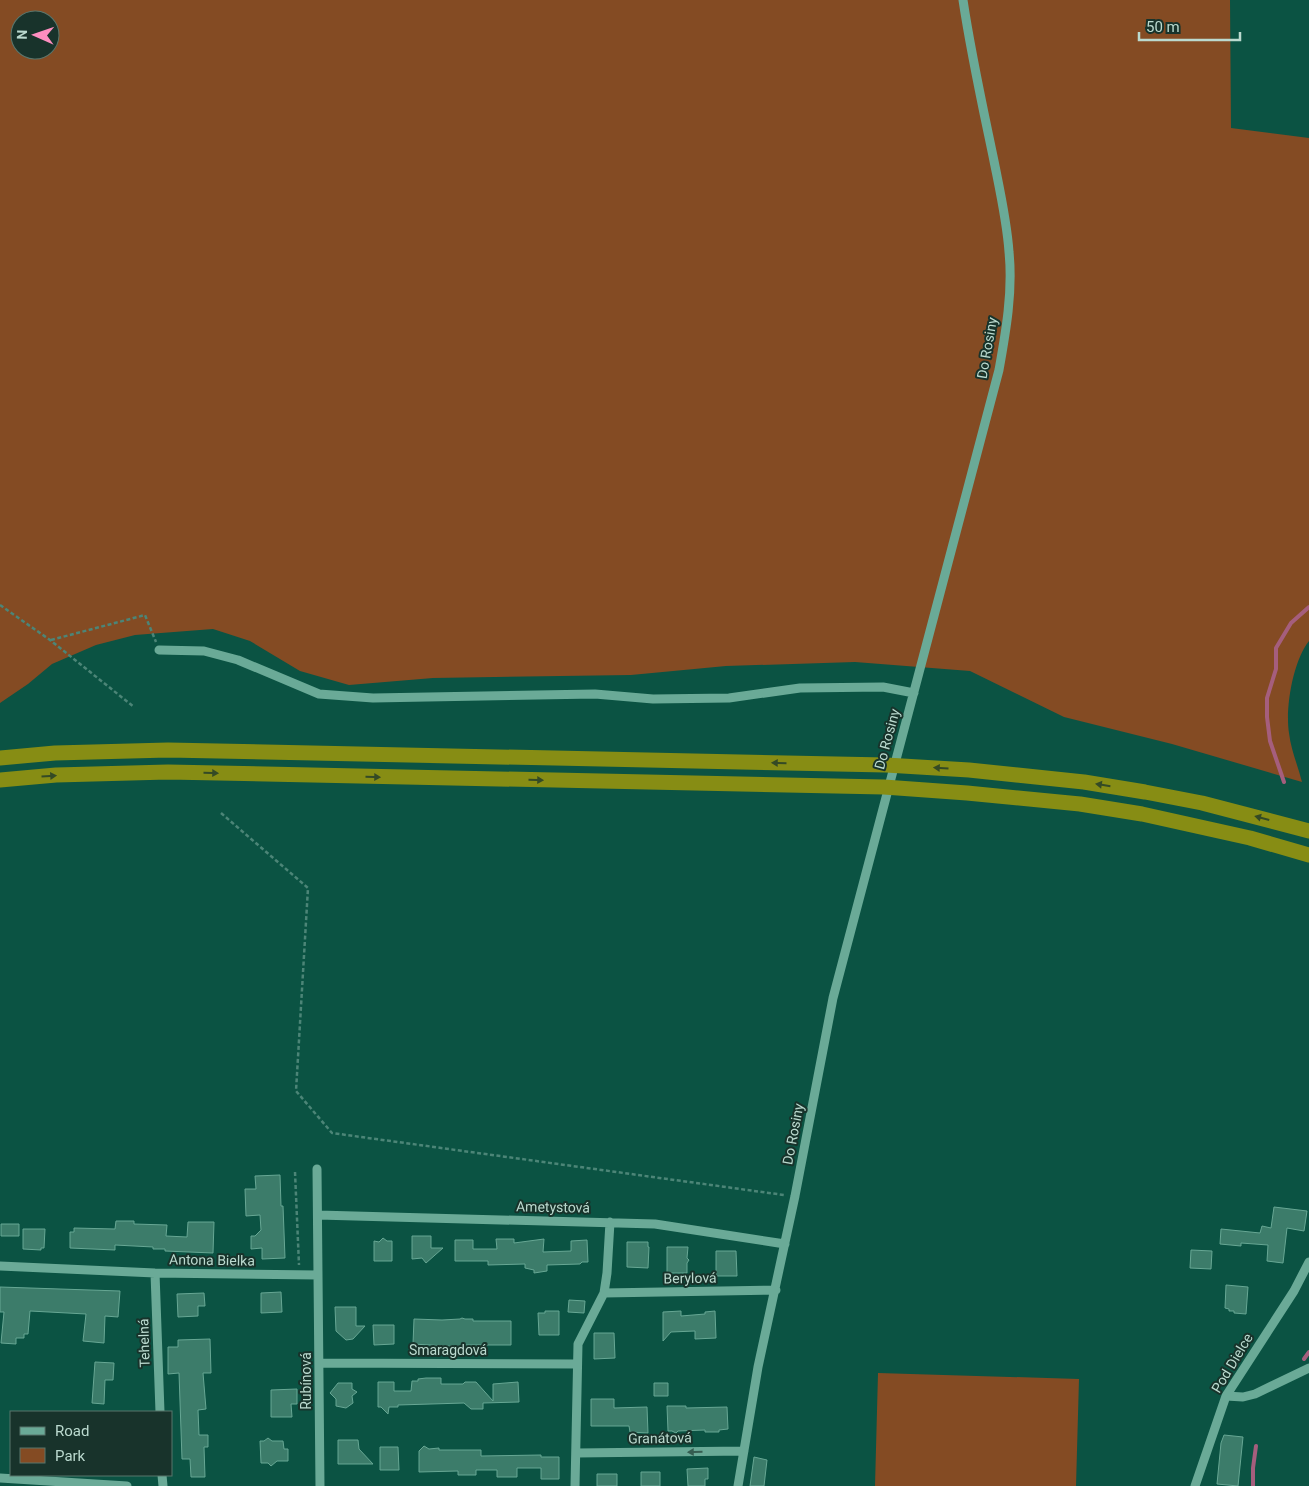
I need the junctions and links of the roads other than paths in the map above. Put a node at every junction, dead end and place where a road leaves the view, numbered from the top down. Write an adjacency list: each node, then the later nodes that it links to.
1 (963, 0): 3 (street, Do Rosiny)
2 (159, 650): 3 (street)
3 (914, 693): 11 (street, Do Rosiny)
4 (0, 758): 6 (highway, one-way to 4)
5 (0, 780): 7 (highway, one-way to 7)
6 (1309, 831)
7 (1309, 854)
8 (318, 1169): 9 (street)
9 (318, 1215): 10 (street, Ametystová); 15 (street)
10 (610, 1222): 11 (street, Ametystová); 17 (street)
11 (785, 1244): 16 (street, Do Rosiny)
12 (1309, 1262): 21 (street, Pod Dielce)
13 (0, 1266): 14 (street, Antona Bielka)
14 (155, 1273): 15 (street, Antona Bielka); 22 (street, Tehelná)
15 (318, 1275): 18 (street, Rubínová)
16 (776, 1290): 17 (street, Berylová); 23 (street, Do Rosiny)
17 (604, 1293): 19 (street)
18 (319, 1363): 19 (street, Smaragdová); 27 (street, Rubínová)
19 (577, 1364): 24 (street)
20 (1309, 1368): 21 (street)
21 (1226, 1396): 30 (street, Pod Dielce)
22 (160, 1411)
23 (744, 1451): 24 (street, Granátová, one-way to 24); 29 (street, Do Rosiny)
24 (577, 1453): 28 (street)
25 (0, 1478): 26 (street)
26 (127, 1486)
27 (320, 1486)
28 (575, 1486)
29 (738, 1486)
30 (1195, 1486)

